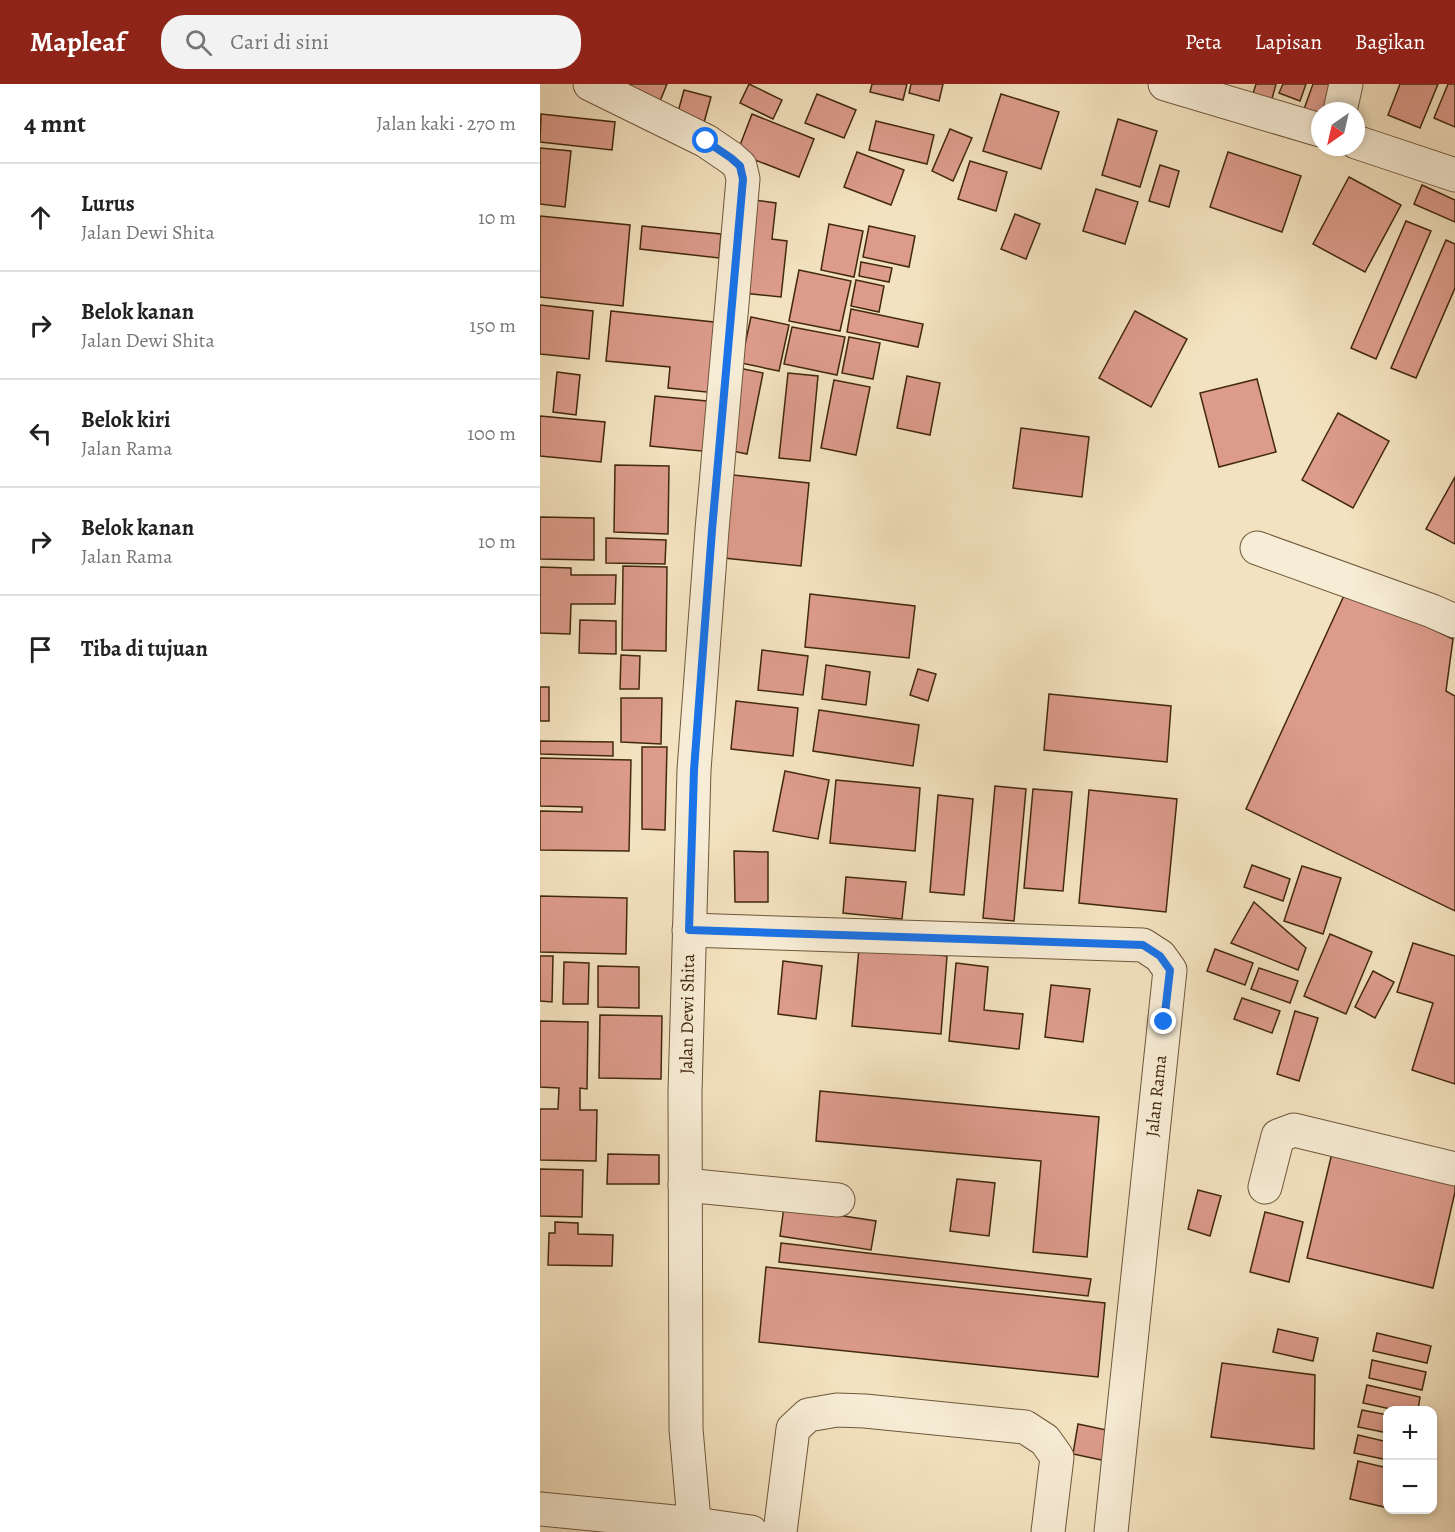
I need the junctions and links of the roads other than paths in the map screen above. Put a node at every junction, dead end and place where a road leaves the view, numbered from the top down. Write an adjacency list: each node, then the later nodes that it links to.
1 (590, 84): 10 (street, Jalan Dewi Shita)
2 (1165, 84): 5 (street)
3 (1346, 84): 4 (street)
4 (1342, 102)
5 (1311, 127)
6 (1365, 145): 7 (street)
7 (1455, 175)
8 (1257, 548): 9 (street)
9 (1455, 621)
10 (689, 930): 12 (street, Jalan Dewi Shita); 20 (street, Jalan Rama)
11 (1455, 1168): 13 (street)
12 (685, 1185): 14 (street); 16 (street, Jalan Dewi Shita)
13 (1265, 1187)
14 (838, 1200)
15 (540, 1509): 16 (street)
16 (695, 1528): 17 (street)
17 (751, 1532)
18 (780, 1532): 19 (street)
19 (1048, 1532)
20 (1111, 1532)

